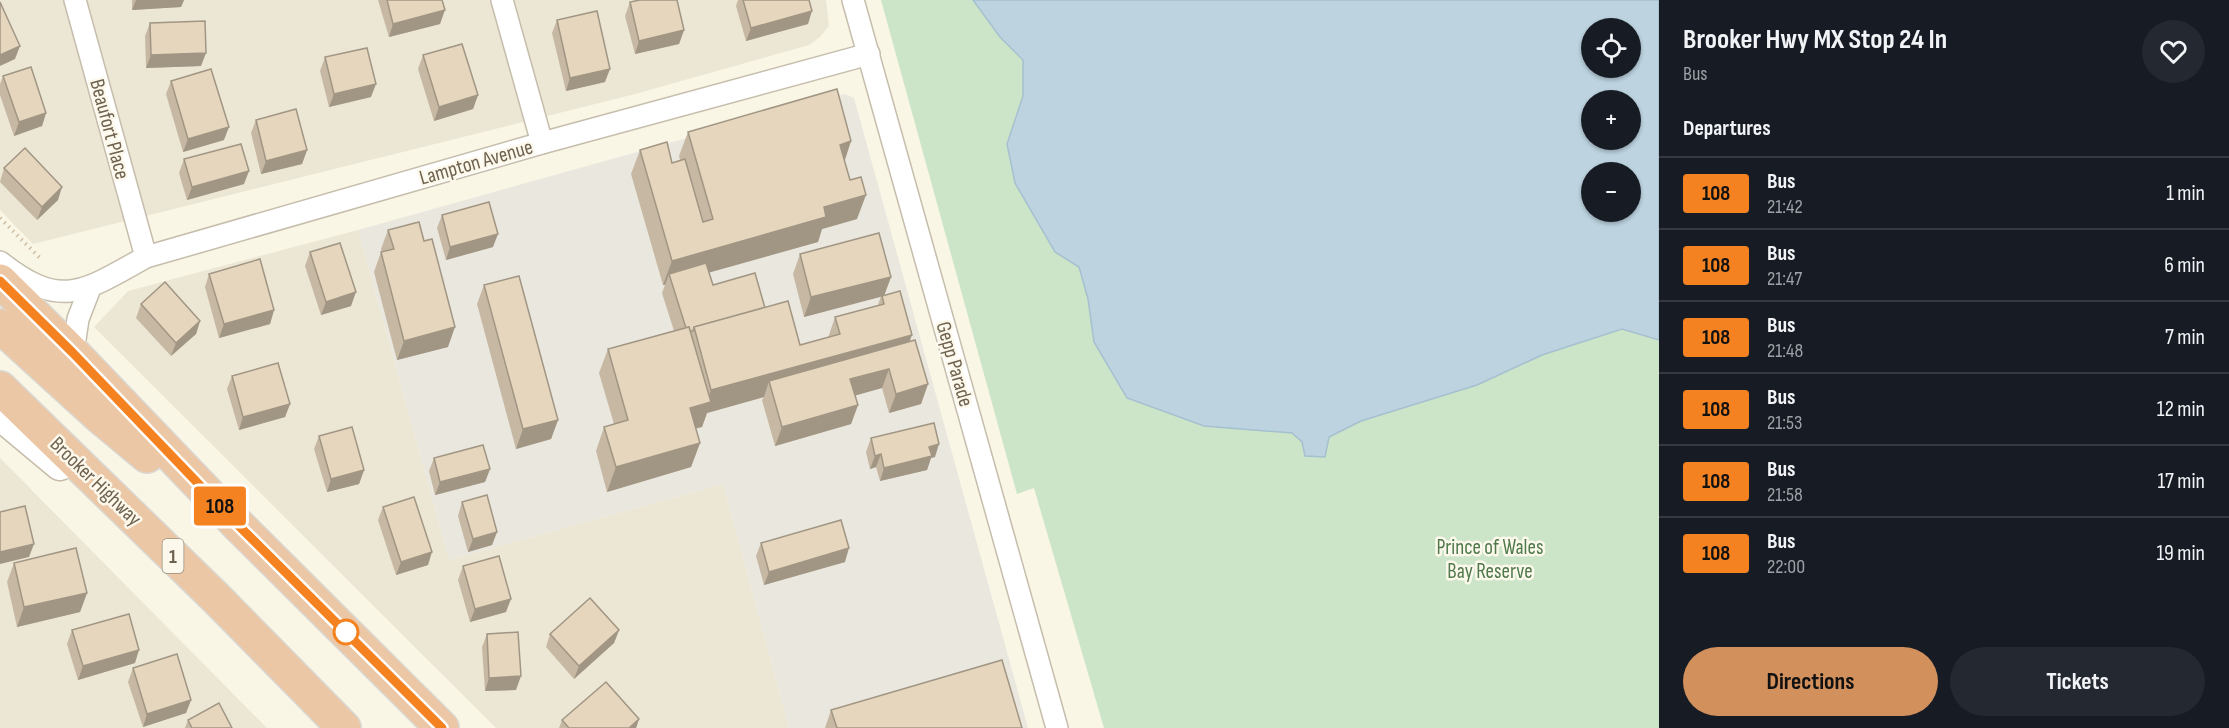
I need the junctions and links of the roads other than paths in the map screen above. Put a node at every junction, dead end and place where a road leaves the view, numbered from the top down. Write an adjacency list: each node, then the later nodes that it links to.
1 (75, 0): 6 (street, Beaufort Place)
2 (502, 0): 5 (street)
3 (853, 0): 4 (street, Gepp Parade)
4 (869, 54): 5 (street, Lampton Avenue); 18 (street, Gepp Parade)
5 (542, 143): 6 (street, Lampton Avenue)
6 (146, 257): 9 (street, Lampton Avenue)
7 (0, 262): 9 (street, Lampton Avenue)
8 (0, 281): 11 (highway)
9 (90, 288): 11 (street)
10 (0, 327): 14 (highway)
11 (73, 353): 14 (highway)
12 (0, 387): 15 (highway, Brooker Highway / 1)
13 (0, 415): 15 (street)
14 (238, 525): 17 (highway)
15 (194, 576): 16 (highway, Brooker Highway / 1)
16 (344, 728)
17 (442, 728)
18 (1057, 728)

